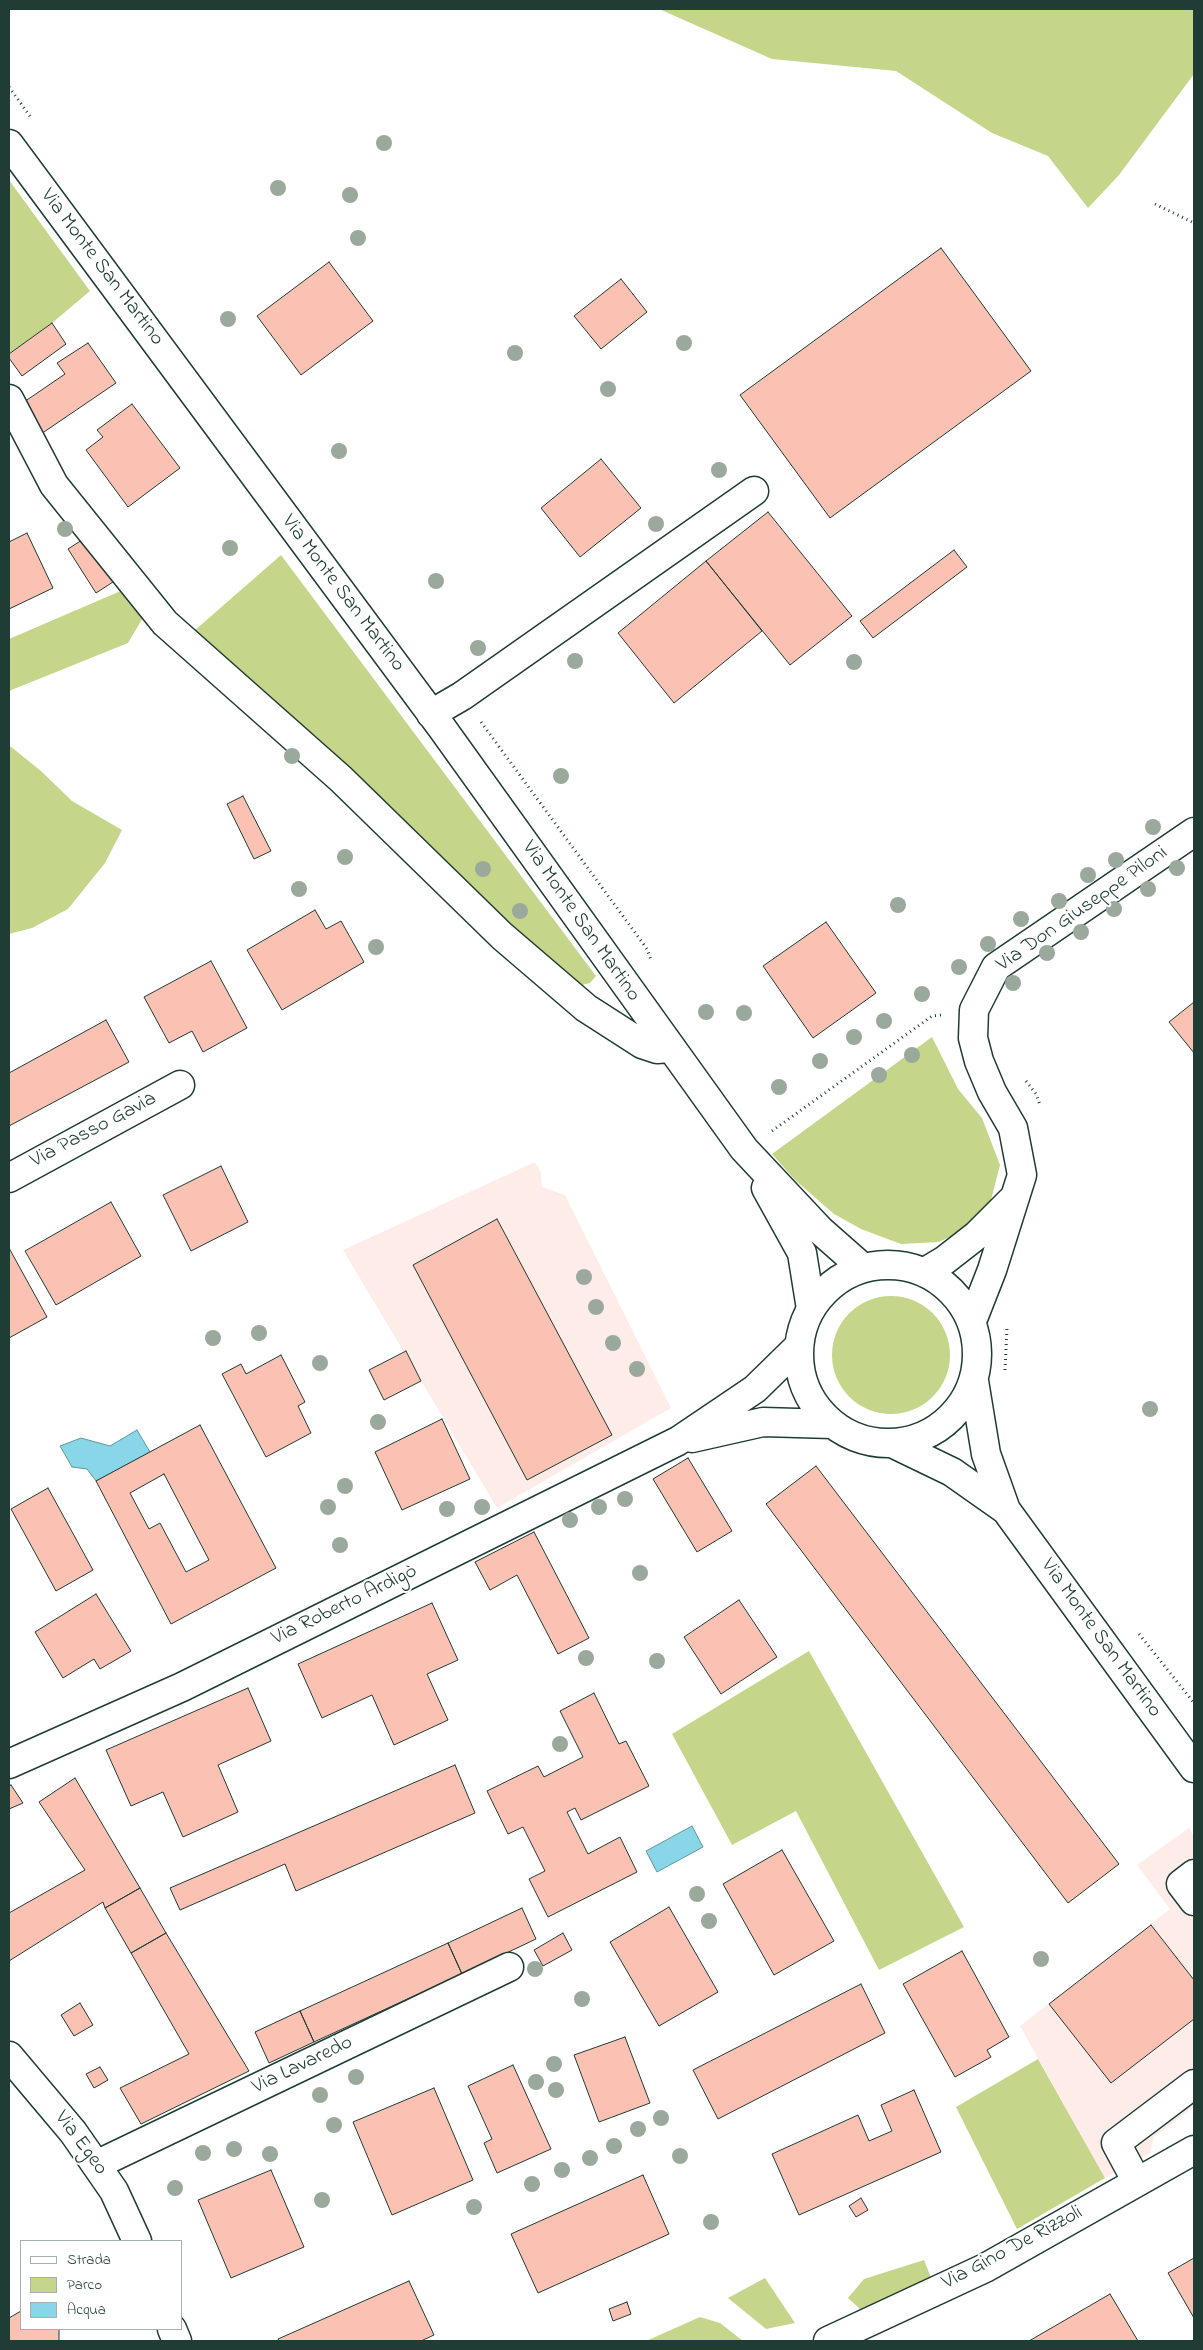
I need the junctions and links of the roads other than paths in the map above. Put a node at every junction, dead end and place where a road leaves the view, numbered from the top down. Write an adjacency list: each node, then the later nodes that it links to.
1 (9, 144): 4 (street, Via Monte San Martino)
2 (9, 400): 6 (street, Via Monte San Martino)
3 (754, 491): 4 (street)
4 (431, 714): 6 (street, Via Monte San Martino)
5 (1194, 832): 10 (street, Via Don Giuseppe Piloni)
6 (669, 1048): 8 (street, Via Monte San Martino)
7 (180, 1085): 9 (street, Via Passo Gavia)
8 (744, 1150): 11 (street, Via Monte San Martino); 13 (street, Via Monte San Martino)
9 (9, 1178)
10 (1018, 1195): 12 (street); 14 (street, Via Don Giuseppe Piloni)
11 (864, 1268): 12 (street); 13 (street)
12 (925, 1272): 14 (street)
13 (811, 1309): 15 (street)
14 (972, 1321): 16 (street)
15 (799, 1346): 17 (street); 18 (street, Via Roberto Ardigò)
16 (974, 1380): 19 (street); 20 (street, Via Monte San Martino)
17 (832, 1424): 18 (street, Via Roberto Ardigò); 19 (street)
18 (678, 1441): 21 (street, Via Roberto Ardigò)
19 (894, 1444): 20 (street, Via Monte San Martino)
20 (1006, 1510): 22 (street, Via Monte San Martino)
21 (9, 1764)
22 (1194, 1768)
23 (1194, 1874): 24 (street)
24 (1194, 1901)
25 (509, 1967): 29 (street, Via Lavaredo)
26 (9, 2056): 29 (street, Via Egeo)
27 (1194, 2084): 30 (street)
28 (1194, 2150): 30 (street, Via Gino De Rizzoli)
29 (96, 2165): 31 (street, Via Egeo)
30 (1137, 2182): 32 (street, Via Gino De Rizzoli)
31 (137, 2240)
32 (828, 2341)

